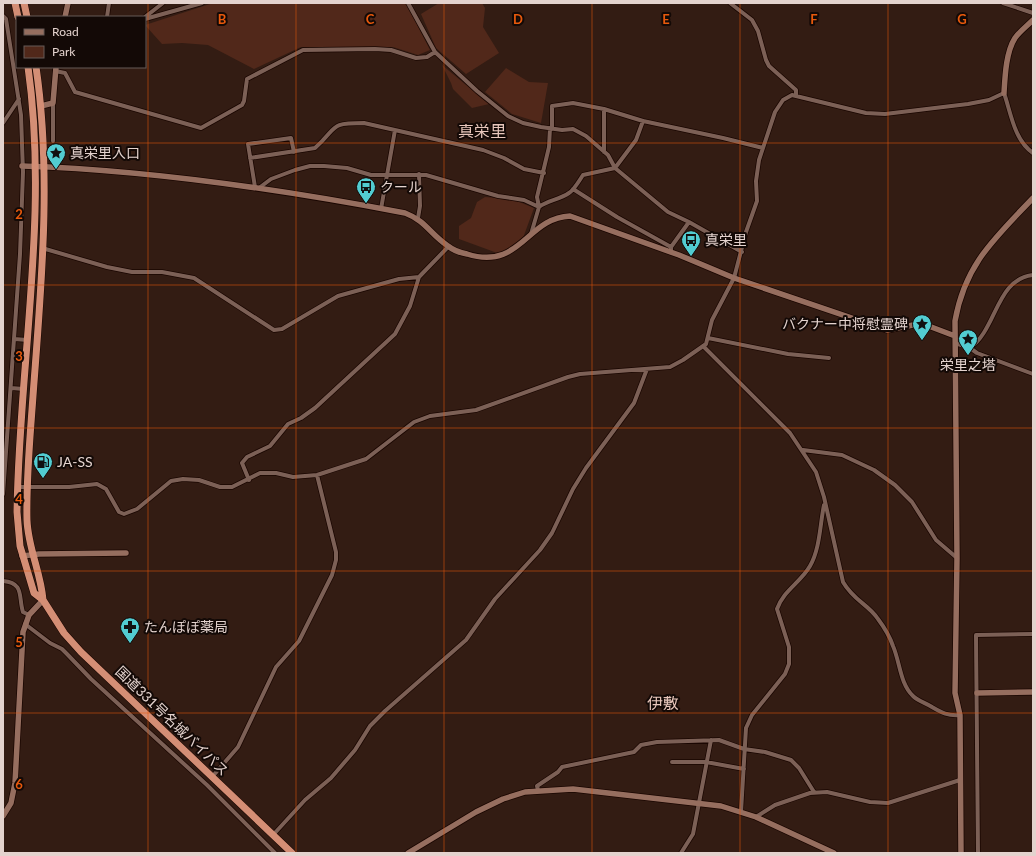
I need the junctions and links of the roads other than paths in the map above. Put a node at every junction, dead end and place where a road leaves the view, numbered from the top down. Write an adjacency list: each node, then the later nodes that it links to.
1 (15, 3): 12 (highway)
2 (24, 3): 13 (highway)
3 (68, 3): 14 (street)
4 (109, 3): 15 (street)
5 (163, 3): 16 (street)
6 (202, 3): 17 (street)
7 (408, 3): 19 (street)
8 (730, 3): 24 (street)
9 (1003, 3): 10 (street)
10 (1033, 14)
11 (3, 16): 25 (street)
12 (18, 16)
13 (27, 16)
14 (65, 16)
15 (107, 16)
16 (146, 17)
17 (146, 18)
18 (1033, 20): 23 (street)
19 (435, 52): 22 (street); 31 (street)
20 (28, 68): 40 (highway, 国道331号名城バイパス)
21 (36, 68): 27 (highway)
22 (55, 69): 26 (street)
23 (1004, 93): 24 (street); 37 (street)
24 (796, 96): 34 (street)
25 (19, 99): 30 (street); 39 (street)
26 (53, 103): 27 (street); 33 (street)
27 (41, 106): 41 (highway)
28 (604, 109): 29 (street); 31 (street); 36 (street)
29 (643, 122): 34 (street); 42 (street)
30 (3, 123)
31 (551, 128): 36 (street); 43 (street)
32 (395, 130): 35 (street); 43 (street); 45 (street)
33 (53, 141)
34 (763, 148): 57 (street)
35 (294, 152): 38 (street); 38 (street)
36 (604, 152): 42 (street)
37 (1033, 152)
38 (250, 158): 46 (street)
39 (22, 166): 40 (street); 63 (street)
40 (36, 166): 41 (street); 64 (highway, 国道331号名城バイパス)
41 (44, 166): 46 (street); 55 (highway)
42 (615, 168): 47 (street); 52 (street)
43 (544, 173): 49 (street)
44 (419, 174): 45 (street); 49 (street); 51 (street)
45 (387, 175): 46 (street); 50 (street)
46 (257, 187): 50 (street)
47 (573, 189): 49 (street); 56 (street)
48 (1033, 198): 61 (street)
49 (539, 207): 53 (street)
50 (381, 209): 51 (street)
51 (418, 218): 54 (street)
52 (688, 222): 56 (street); 57 (street)
53 (531, 234): 54 (street); 56 (street)
54 (448, 247): 59 (street)
55 (42, 248): 59 (street); 77 (highway)
56 (671, 250): 60 (street)
57 (742, 252): 60 (street)
58 (1033, 275): 67 (street)
59 (419, 277): 75 (street)
60 (734, 278): 61 (street); 62 (street)
61 (955, 336): 65 (street)
62 (708, 338): 66 (street); 68 (street)
63 (14, 339): 64 (street); 71 (street)
64 (28, 340): 72 (highway, 国道331号名城バイパス)
65 (955, 343): 67 (street); 83 (street)
66 (704, 347): 69 (street); 73 (street)
67 (970, 348): 70 (street)
68 (829, 358)
69 (647, 369): 74 (street); 107 (street)
70 (1033, 374)
71 (11, 388): 72 (street); 78 (street)
72 (24, 389): 76 (highway, 国道331号名城バイパス)
73 (803, 450): 79 (street); 83 (street)
74 (317, 475): 75 (street); 99 (street)
75 (248, 480): 77 (street)
76 (17, 487): 77 (street); 82 (highway, 国道331号名城バイパス)
77 (27, 487): 81 (highway)
78 (3, 494)
79 (825, 503): 91 (street); 93 (street)
80 (126, 553): 81 (street)
81 (32, 554): 82 (street); 85 (highway)
82 (22, 556): 85 (highway, 国道331号名城バイパス)
83 (957, 558): 91 (street)
84 (3, 581): 86 (street)
85 (43, 600): 86 (street); 94 (highway, 国道331号名城バイパス)
86 (29, 615): 87 (street)
87 (25, 624): 95 (street); 105 (street)
88 (1033, 634): 90 (street)
89 (1033, 692): 90 (street)
90 (977, 693): 114 (street)
91 (960, 715): 100 (street)
92 (711, 740): 93 (street); 97 (street); 101 (street)
93 (744, 749): 98 (street); 102 (street)
94 (188, 754): 95 (street); 99 (highway, 国道331号名城バイパス)
95 (181, 761): 108 (street)
96 (672, 762): 97 (street)
97 (706, 762): 98 (street); 103 (street)
98 (744, 769): 104 (street)
99 (212, 777): 107 (highway, 国道331号名城バイパス)
100 (960, 780): 102 (street); 113 (street)
101 (538, 790): 103 (street); 110 (street)
102 (814, 792): 106 (street)
103 (699, 804): 104 (street); 111 (street)
104 (741, 812): 106 (street)
105 (3, 816)
106 (756, 817): 112 (street)
107 (273, 835): 109 (highway, 国道331号名城バイパス)
108 (275, 853)
109 (292, 853)
110 (408, 853)
111 (681, 853)
112 (834, 853)
113 (961, 853)
114 (978, 853)

